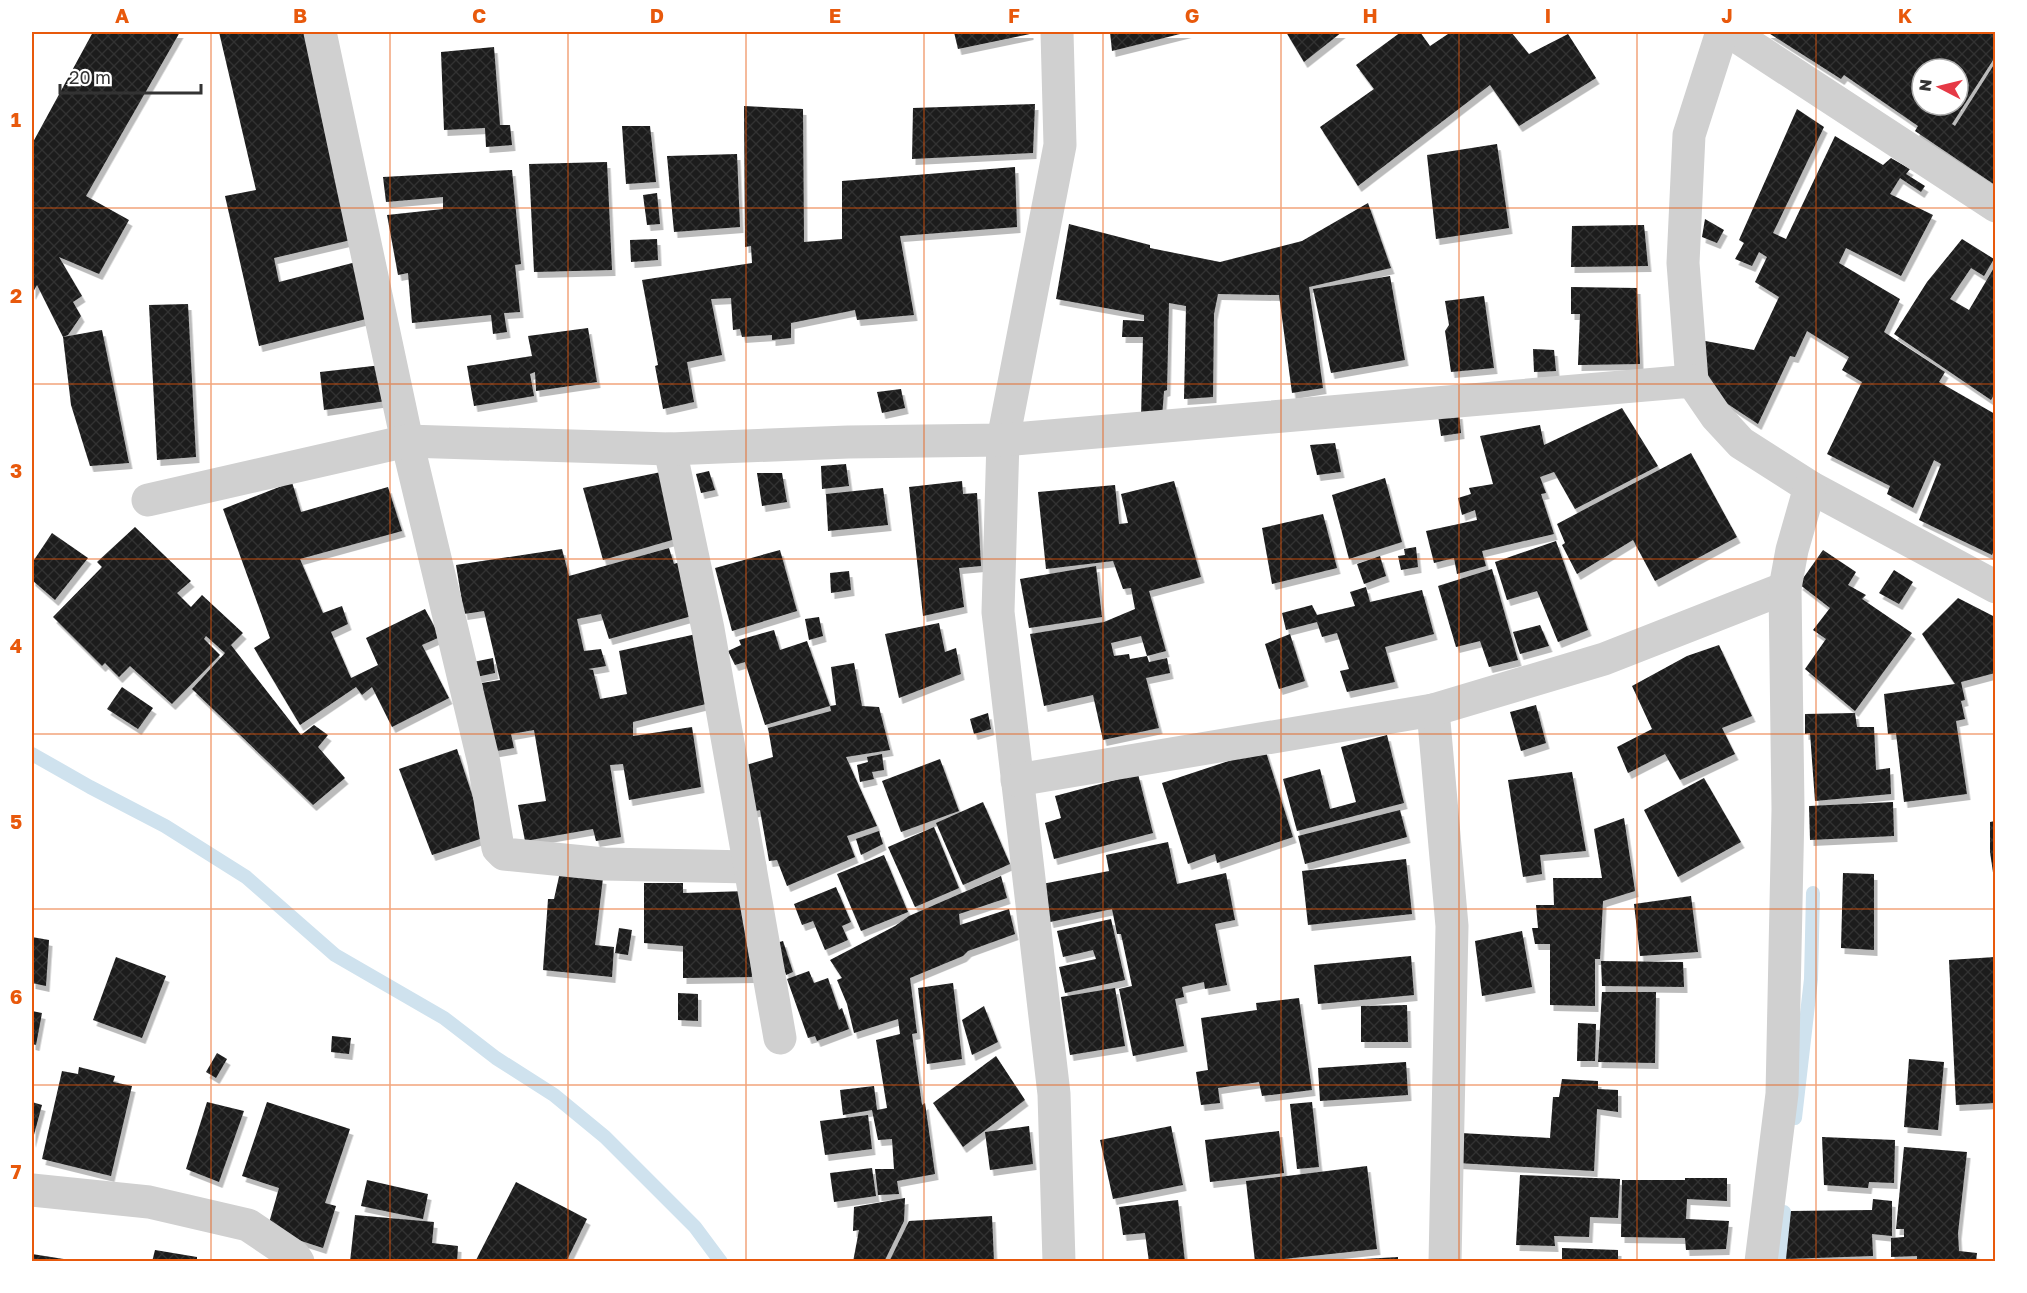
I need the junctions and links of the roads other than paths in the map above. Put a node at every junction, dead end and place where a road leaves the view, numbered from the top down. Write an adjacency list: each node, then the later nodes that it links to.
1 (320, 32): 8 (street)
2 (1057, 32): 7 (street)
3 (1722, 32): 6 (street)
4 (1730, 32): 5 (street)
5 (1995, 206)
6 (1692, 381): 7 (street); 10 (street)
7 (1003, 440): 9 (street); 15 (street)
8 (407, 441): 9 (street); 11 (street); 16 (street)
9 (670, 449): 16 (street)
10 (1810, 487): 12 (street); 13 (street)
11 (148, 500)
12 (1995, 587)
13 (1785, 588): 14 (street); 22 (street)
14 (1433, 710): 15 (street); 21 (street)
15 (1017, 780): 20 (street)
16 (750, 867): 17 (street)
17 (780, 1038)
18 (32, 1190): 19 (street)
19 (298, 1262)
20 (1059, 1262)
21 (1445, 1262)
22 (1761, 1262)

